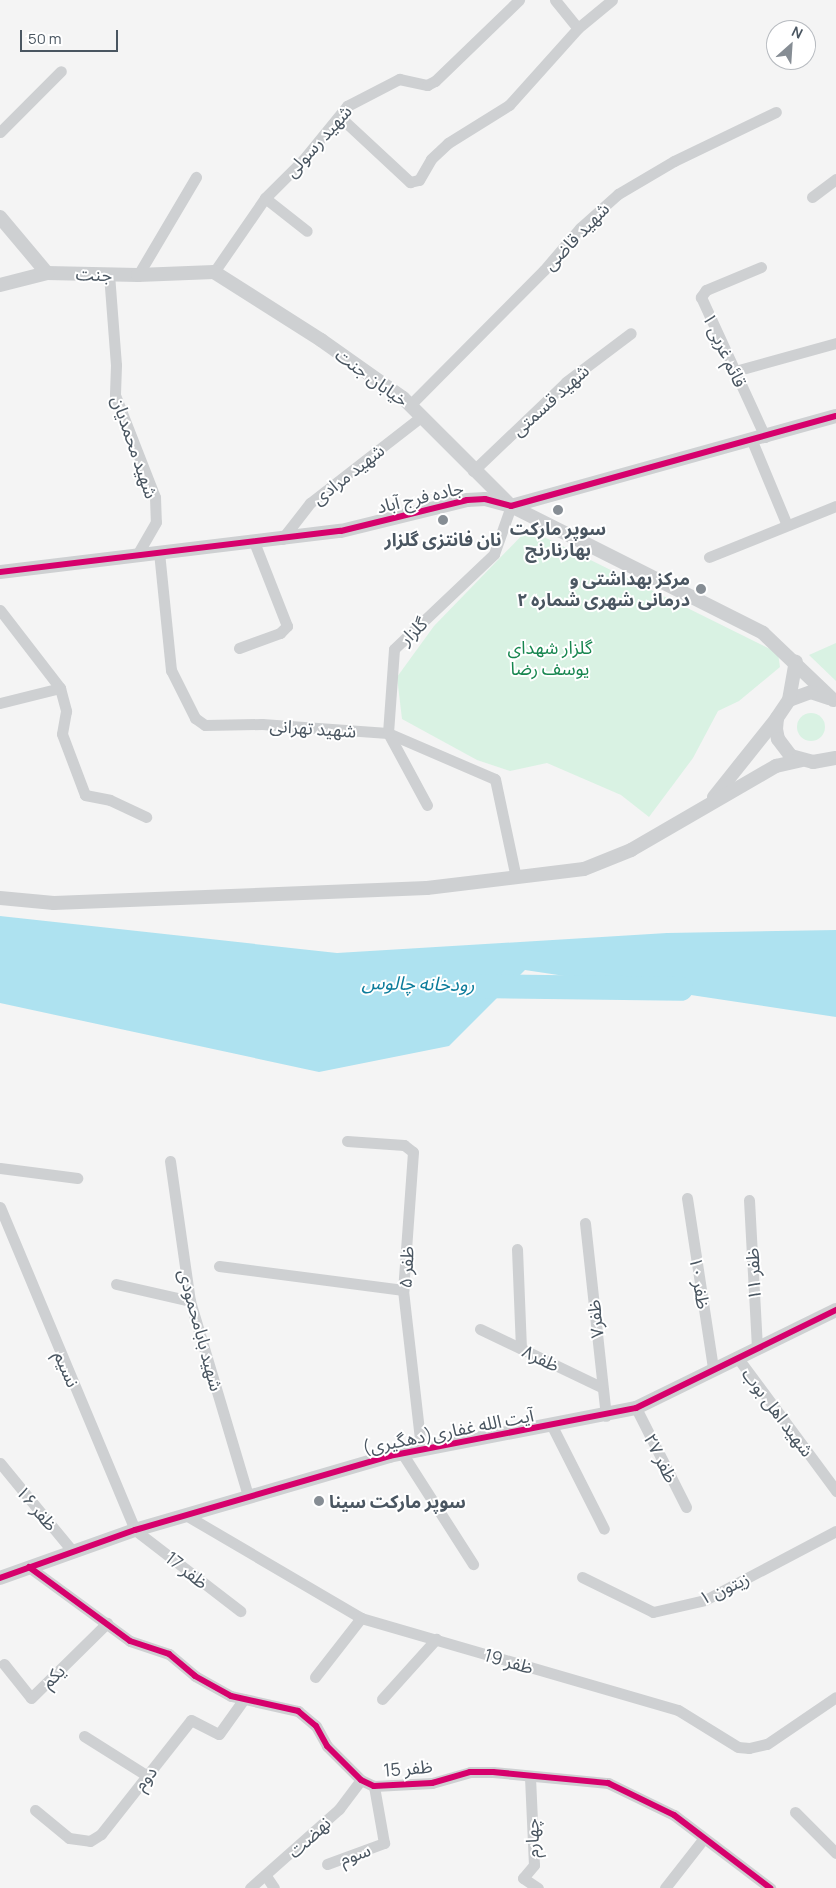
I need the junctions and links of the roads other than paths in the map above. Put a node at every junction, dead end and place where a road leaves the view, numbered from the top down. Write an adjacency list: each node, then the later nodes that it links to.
1 (518, 0): 7 (street, شهید رسولی)
2 (555, 0): 4 (street)
3 (612, 0): 4 (street)
4 (578, 28): 7 (street)
5 (61, 71): 8 (street)
6 (776, 112): 24 (street, شهید قاضی)
7 (340, 117): 12 (street, شهید رسولی)
8 (0, 132)
9 (196, 177): 19 (street)
10 (836, 178): 11 (street)
11 (812, 196)
12 (265, 198): 14 (street); 16 (street, شهید رسولی)
13 (0, 217): 17 (street)
14 (307, 231)
15 (761, 267): 23 (street, قائم غربی ۱)
16 (214, 272): 19 (street, جنت); 24 (street, خیابان جنت)
17 (47, 273): 18 (street, جنت); 20 (street, جنت)
18 (109, 274): 19 (street, جنت); 35 (street, شهید محمدیان)
19 (138, 275)
20 (0, 285)
21 (631, 333): 28 (street, شهید قسمتی)
22 (836, 343): 23 (street)
23 (735, 371): 27 (street, قائم غربی ۱)
24 (410, 405): 25 (street, خیابان جنت)
25 (422, 416): 28 (street, خیابان جنت); 32 (street, شهید مرادی)
26 (836, 416): 27 (street)
27 (759, 439): 29 (street); 31 (street, قائم غربی ۱)
28 (473, 471): 29 (street, خیابان جنت)
29 (511, 506): 32 (street, جاده فرج آباد); 40 (street); 46 (street, گلزار)
30 (836, 506): 31 (street)
31 (787, 525): 36 (street)
32 (282, 539): 33 (street, جاده فرج آباد)
33 (254, 542): 34 (street, جاده فرج آباد); 39 (street)
34 (159, 552): 35 (street, جاده فرج آباد); 46 (street, شهید تهرانی)
35 (137, 555): 37 (street, جاده فرج آباد)
36 (709, 557)
37 (0, 572)
38 (0, 610): 41 (street)
39 (239, 648)
40 (796, 662): 42 (street); 43 (street)
41 (60, 688): 44 (street); 51 (street)
42 (788, 700): 43 (street); 45 (street)
43 (834, 702)
44 (0, 703)
45 (777, 718): 48 (street); 49 (street)
46 (388, 734): 50 (street); 52 (street, شهید تهرانی)
47 (832, 756): 48 (street)
48 (801, 760): 49 (street)
49 (708, 804): 52 (street)
50 (427, 805)
51 (146, 817)
52 (516, 878): 53 (street)
53 (0, 898)
54 (347, 1141): 65 (street, ظفر ۵)
55 (170, 1161): 66 (street, شهید بابامحمودی)
56 (0, 1168): 57 (street)
57 (77, 1178)
58 (687, 1198): 72 (street, ظفر ۱۰)
59 (749, 1200): 69 (street, ظفر ۱۱)
60 (0, 1207): 85 (street, نسیم)
61 (585, 1223): 73 (street, ظفر۷)
62 (517, 1250): 70 (street)
63 (219, 1266): 65 (street)
64 (116, 1284): 66 (street)
65 (403, 1290): 77 (street, ظفر ۵)
66 (190, 1301): 81 (street, شهید بابامحمودی)
67 (836, 1310): 69 (street, آیت الله غفاری(دهگیری))
68 (480, 1328): 70 (street, ظفر۸)
69 (757, 1347): 71 (street, آیت الله غفاری(دهگیری))
70 (521, 1348): 73 (street, ظفر۸)
71 (737, 1357): 72 (street, آیت الله غفاری(دهگیری)); 80 (street, شهید اهل بوب)
72 (713, 1368): 74 (street, آیت الله غفاری(دهگیری))
73 (602, 1387): 75 (street, ظفر۷)
74 (636, 1408): 75 (street, آیت الله غفاری(دهگیری)); 82 (street, ظفر ۲۷)
75 (606, 1416): 76 (street, آیت الله غفاری(دهگیری))
76 (552, 1426): 77 (street, آیت الله غفاری(دهگیری)); 84 (street)
77 (421, 1449): 78 (street, آیت الله غفاری(دهگیری))
78 (402, 1453): 81 (street, آیت الله غفاری(دهگیری)); 88 (street)
79 (0, 1463): 87 (street, ظفر ۱۶)
80 (836, 1491)
81 (248, 1495): 83 (street, آیت الله غفاری(دهگیری))
82 (686, 1507)
83 (184, 1514): 85 (street, آیت الله غفاری(دهگیری)); 93 (street, ظفر 19)
84 (604, 1529)
85 (135, 1530): 87 (street, آیت الله غفاری(دهگیری)); 92 (street, ظفر 17)
86 (836, 1531): 90 (street, زیتون ۱)
87 (73, 1552): 89 (street, آیت الله غفاری(دهگیری))
88 (473, 1564)
89 (29, 1567): 91 (street, آیت الله غفاری(دهگیری)); 94 (street, ظفر 15)
90 (582, 1577)
91 (0, 1578)
92 (240, 1611)
93 (360, 1618): 95 (street, ظفر 19); 97 (street)
94 (107, 1623): 96 (street, یکم); 99 (street, ظفر 15)
95 (436, 1639): 98 (street, ظفر 19); 100 (street)
96 (4, 1664)
97 (315, 1677)
98 (836, 1697)
99 (244, 1699): 102 (street, دوم); 104 (street, ظفر 15)
100 (382, 1699)
101 (84, 1736): 102 (street)
102 (146, 1776): 106 (street, دوم)
103 (530, 1777): 105 (street, ظفر 15); 108 (street, ظفر 15); 114 (street, چهارم)
104 (362, 1780): 105 (street, ظفر 15); 111 (street, نهضت)
105 (374, 1786): 110 (street, سوم)
106 (35, 1810)
107 (794, 1812): 109 (street)
108 (704, 1838): 115 (street); 116 (street, ظفر 15)
109 (836, 1853)
110 (327, 1864)
111 (266, 1876): 112 (street, نهضت); 113 (street)
112 (250, 1888)
113 (274, 1888)
114 (538, 1888)
115 (665, 1888)
116 (770, 1888)

